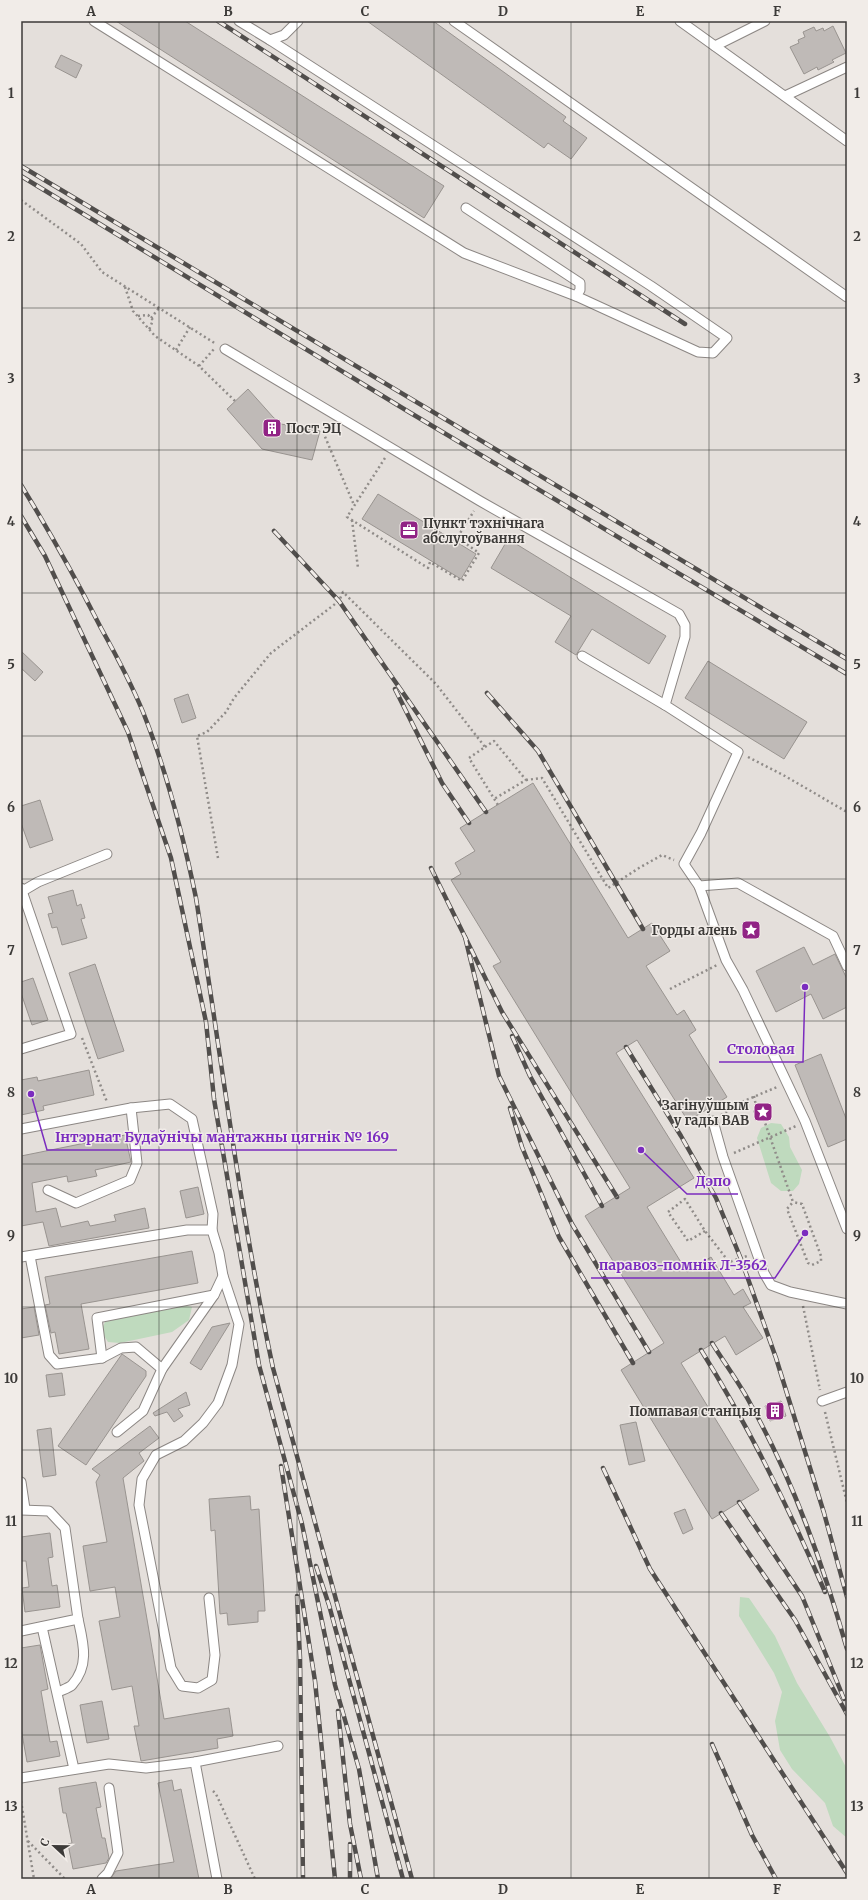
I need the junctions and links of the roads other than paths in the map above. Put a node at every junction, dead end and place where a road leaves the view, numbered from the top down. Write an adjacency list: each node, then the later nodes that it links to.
1 (94, 21): 13 (lane)
2 (239, 21): 7 (lane)
3 (298, 21): 7 (lane)
4 (454, 21): 14 (lane)
5 (680, 21): 8 (lane)
6 (765, 21): 8 (lane)
7 (270, 40): 13 (lane)
8 (715, 46): 10 (lane)
9 (847, 67): 10 (lane)
10 (785, 96): 11 (lane)
11 (847, 141)
12 (466, 208): 13 (lane)
13 (576, 296)
14 (847, 297)
15 (222, 347): 17 (lane)
16 (582, 656): 17 (lane)
17 (664, 705): 19 (lane)
18 (107, 854): 20 (lane)
19 (699, 886): 21 (lane); 27 (lane)
20 (21, 890): 22 (lane)
21 (847, 966)
22 (21, 1049)
23 (131, 1108): 25 (lane); 26 (lane); 28 (lane)
24 (712, 1121): 32 (lane)
25 (21, 1129)
26 (48, 1190)
27 (847, 1229)
28 (212, 1230): 29 (lane); 30 (lane)
29 (26, 1256): 33 (lane)
30 (223, 1276): 31 (lane); 40 (lane)
31 (214, 1295): 33 (lane); 34 (lane)
32 (847, 1305)
33 (102, 1358): 34 (lane)
34 (162, 1369): 37 (lane)
35 (847, 1392): 36 (lane)
36 (822, 1401)
37 (117, 1432)
38 (21, 1482): 39 (lane)
39 (23, 1510): 41 (lane)
40 (209, 1598)
41 (78, 1619): 42 (lane); 44 (lane)
42 (42, 1627): 43 (lane); 44 (lane)
43 (21, 1631)
44 (58, 1692): 47 (lane)
45 (278, 1746): 46 (lane)
46 (195, 1762): 47 (lane); 51 (lane)
47 (74, 1769): 48 (lane)
48 (21, 1778)
49 (109, 1788): 50 (lane)
50 (102, 1879)
51 (217, 1879)

